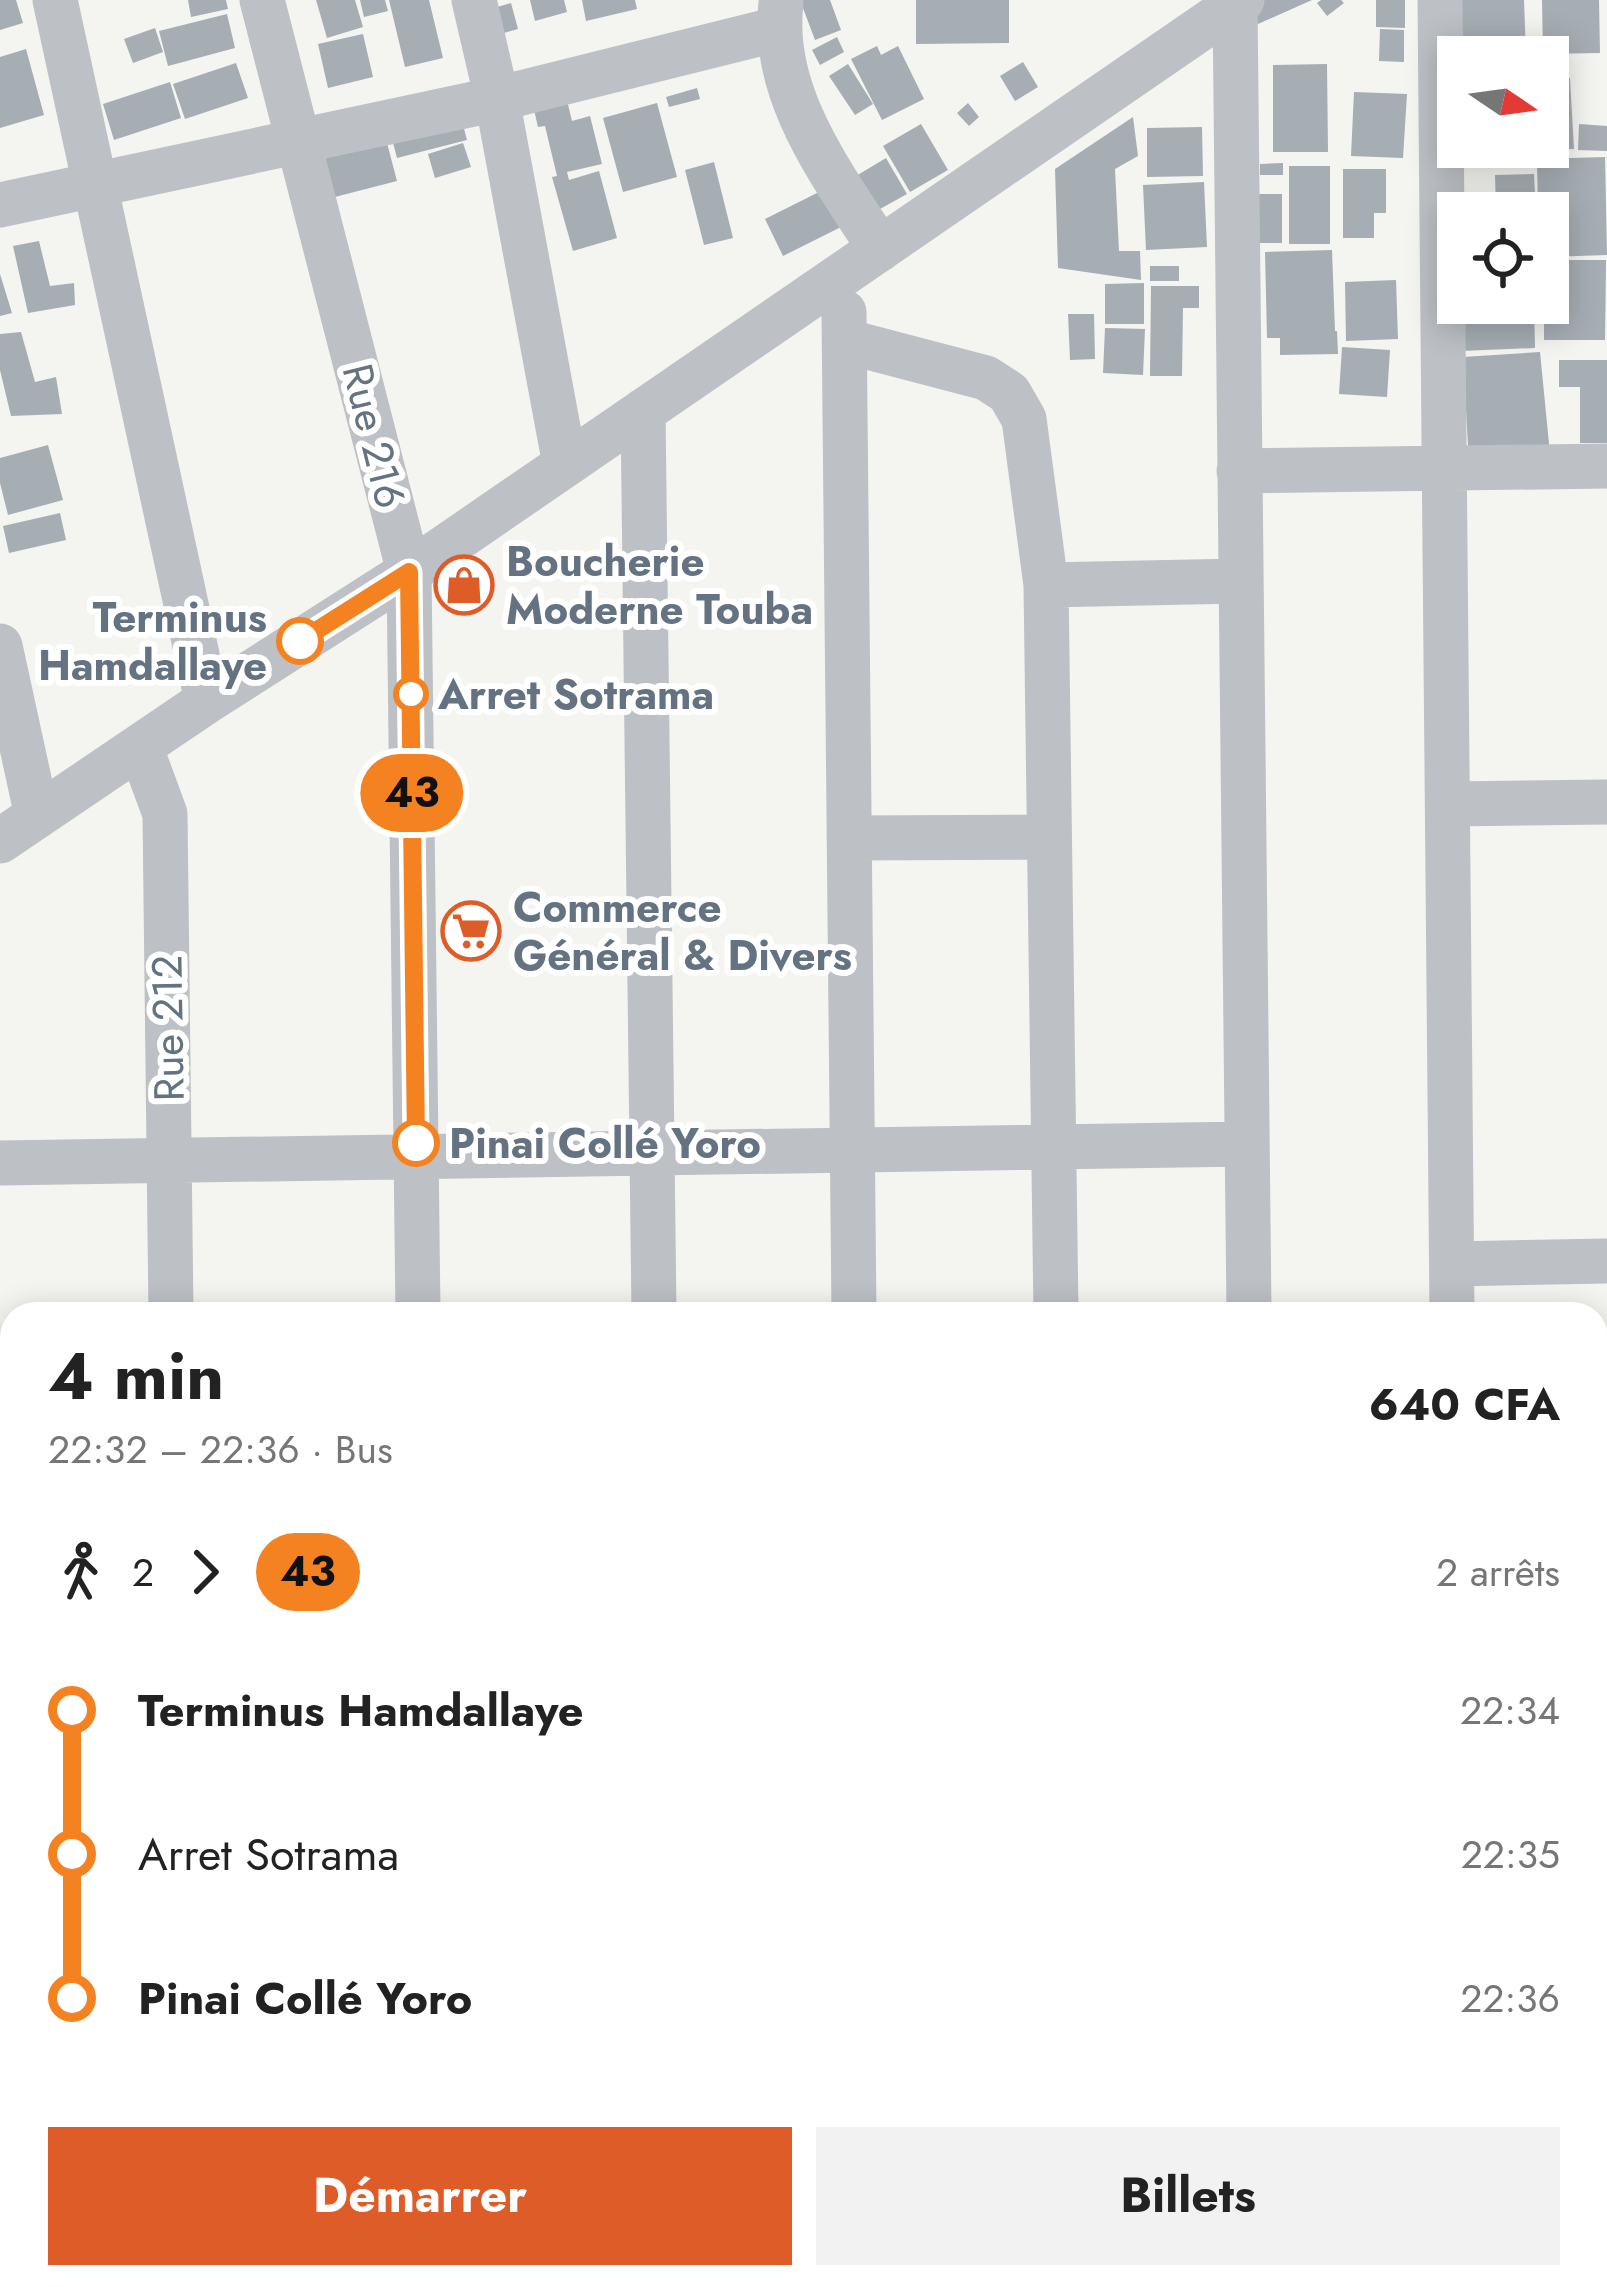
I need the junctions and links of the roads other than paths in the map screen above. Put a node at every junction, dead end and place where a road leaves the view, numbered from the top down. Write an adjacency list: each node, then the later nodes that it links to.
1 (55, 0): 9 (street)
2 (262, 0): 8 (street, Rue 216)
3 (474, 0): 7 (street)
4 (1440, 0): 16 (street)
5 (1219, 8): 11 (street); 17 (street)
6 (780, 15): 7 (street); 11 (street)
7 (497, 99): 8 (street); 14 (street)
8 (298, 141): 9 (street); 18 (street, Rue 216)
9 (95, 185): 10 (street); 22 (street)
10 (0, 205)
11 (862, 261): 12 (street); 13 (street)
12 (845, 340): 20 (street); 28 (street)
13 (643, 411): 14 (street); 32 (street)
14 (565, 464): 18 (street)
15 (1607, 466): 16 (street)
16 (1444, 468): 17 (street); 25 (street)
17 (1239, 471): 19 (street)
18 (409, 572): 22 (street); 33 (street, Rue 216)
19 (1240, 581): 20 (street); 29 (street)
20 (1046, 585): 27 (street)
21 (0, 646): 26 (street)
22 (207, 700): 23 (street)
23 (140, 746): 26 (street); 34 (street, Rue 212)
24 (1607, 802): 25 (street)
25 (1448, 804): 37 (street)
26 (19, 828)
27 (1049, 837): 28 (street); 30 (street)
28 (849, 838): 31 (street)
29 (1247, 1144): 30 (street); 43 (street)
30 (1054, 1147): 31 (street); 42 (street)
31 (851, 1150): 32 (street); 41 (street)
32 (652, 1153): 33 (street); 40 (street)
33 (416, 1156): 34 (street); 39 (street, Rue 216)
34 (169, 1160): 35 (street); 38 (street, Rue 212)
35 (0, 1163)
36 (1607, 1261): 37 (street)
37 (1452, 1264): 44 (street)
38 (171, 1302)
39 (418, 1302)
40 (654, 1302)
41 (854, 1302)
42 (1055, 1302)
43 (1249, 1302)
44 (1452, 1302)

